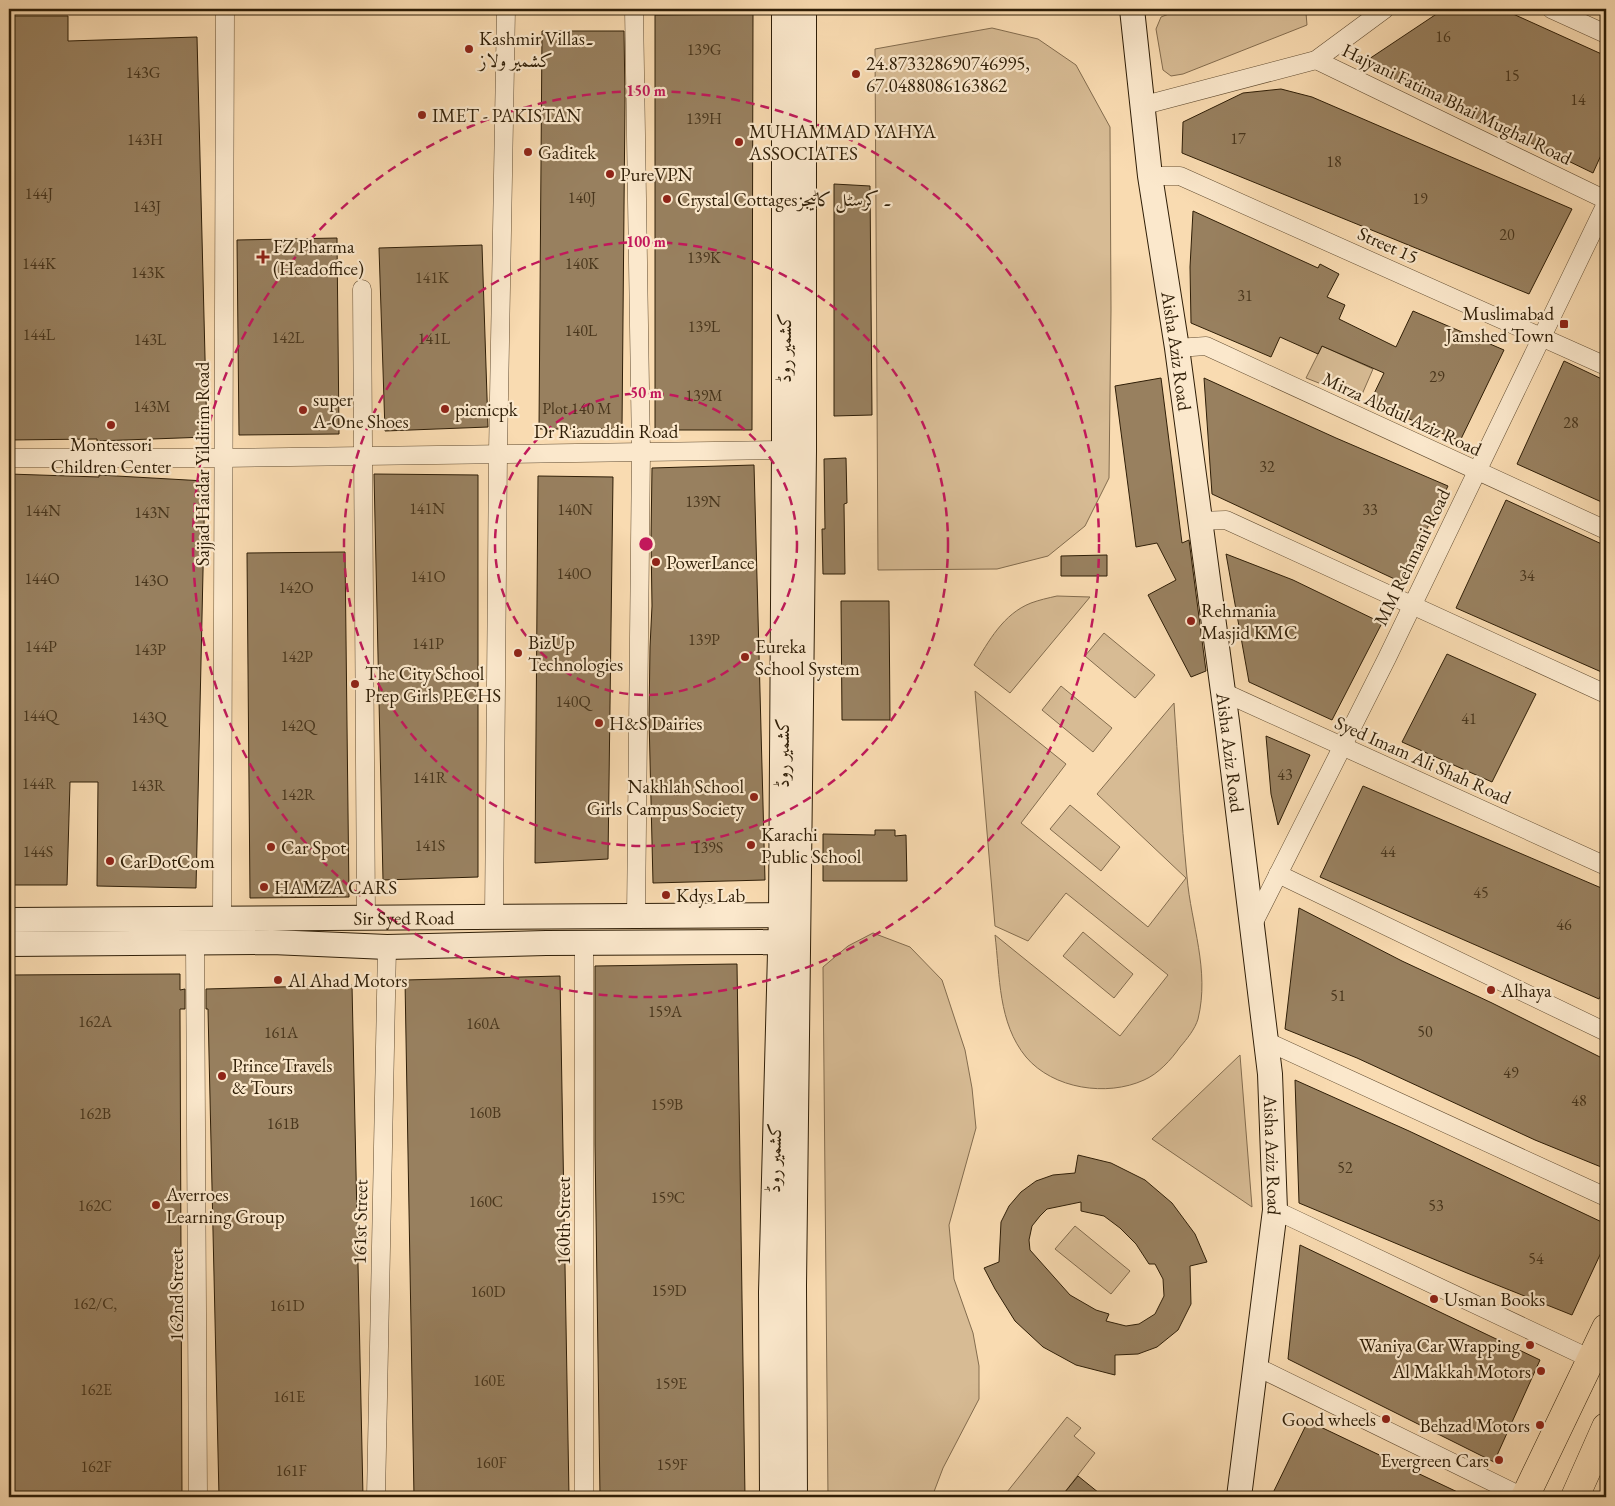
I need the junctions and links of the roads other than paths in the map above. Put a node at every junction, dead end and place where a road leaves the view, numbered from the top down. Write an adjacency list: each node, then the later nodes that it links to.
1 (225, 9): 24 (street, Sajjad Haidar Yildirim Road)
2 (506, 9): 21 (street)
3 (634, 9): 20 (street)
4 (784, 9): 19 (main road, کشمیر روڈ)
5 (804, 9): 34 (main road, کشمیر روڈ)
6 (1132, 9): 11 (main road, Aisha Aziz Road)
7 (1385, 9): 10 (street)
8 (1551, 9): 9 (street)
9 (1606, 34)
10 (1316, 60): 11 (street); 13 (street, Hajyani Fatima Bhai Mughal Road)
11 (1141, 106): 12 (main road, Aisha Aziz Road)
12 (1150, 176): 16 (street, Street 15); 17 (main road, Aisha Aziz Road)
13 (1606, 200)
14 (1606, 204): 16 (street, MM Rehmani Road)
15 (362, 289): 22 (street)
16 (1542, 337): 18 (street, Street 15); 25 (street, MM Rehmani Road)
17 (1177, 348): 25 (street, Mirza Abdul Aziz Road); 26 (main road, Aisha Aziz Road)
18 (1606, 366)
19 (784, 450): 20 (street, Dr Riazuddin Road); 34 (main road, کشمیر روڈ)
20 (641, 452): 21 (street, Dr Riazuddin Road); 35 (street)
21 (498, 453): 22 (street, Dr Riazuddin Road); 36 (street)
22 (363, 455): 24 (street, Dr Riazuddin Road); 37 (street)
23 (9, 458): 24 (street, Dr Riazuddin Road)
24 (223, 458): 39 (street, Sajjad Haidar Yildirim Road)
25 (1477, 472): 27 (street, Mirza Abdul Aziz Road); 28 (street, MM Rehmani Road)
26 (1199, 521): 28 (street); 29 (main road, Aisha Aziz Road)
27 (1606, 530)
28 (1412, 606): 30 (street); 31 (street, MM Rehmani Road)
29 (1222, 692): 31 (street, Syed Imam Ali Shah Road); 42 (main road, Aisha Aziz Road)
30 (1606, 694)
31 (1342, 747): 32 (street, Syed Imam Ali Shah Road); 33 (street, MM Rehmani Road)
32 (1606, 866)
33 (1278, 874): 42 (street, MM Rehmani Road); 50 (street)
34 (790, 915): 35 (main road, Sir Syed Road); 43 (main road, کشمیر روڈ)
35 (636, 916): 38 (main road, Sir Syed Road)
36 (494, 917): 37 (main road, Sir Syed Road); 38 (main road, Sir Syed Road)
37 (366, 918): 40 (main road, Sir Syed Road)
38 (546, 918): 46 (main road)
39 (222, 919): 40 (main road, Sir Syed Road); 41 (main road, Sir Syed Road)
40 (272, 919): 45 (main road)
41 (9, 920)
42 (1252, 926): 51 (main road, Aisha Aziz Road)
43 (789, 941): 48 (main road, Sir Syed Road); 61 (main road, کشمیر روڈ); 62 (main road, کشمیر روڈ)
44 (195, 942): 45 (main road, Sir Syed Road); 47 (main road, Sir Syed Road); 58 (street, 162nd Street)
45 (272, 942): 49 (main road, Sir Syed Road)
46 (546, 943): 48 (main road, Sir Syed Road); 49 (main road, Sir Syed Road)
47 (9, 944)
48 (584, 944): 60 (street, 160th Street)
49 (387, 947): 59 (street, 161st Street)
50 (1606, 1032)
51 (1266, 1041): 52 (street); 53 (main road, Aisha Aziz Road)
52 (1606, 1197)
53 (1274, 1210): 55 (street); 56 (main road, Aisha Aziz Road)
54 (1606, 1328): 55 (main road)
55 (1591, 1359): 64 (main road)
56 (1255, 1366): 63 (main road, Aisha Aziz Road); 64 (street)
57 (1606, 1427): 65 (main road)
58 (198, 1497)
59 (376, 1497)
60 (584, 1497)
61 (772, 1497)
62 (795, 1497)
63 (1239, 1497)
64 (1524, 1497)
65 (1575, 1497)

